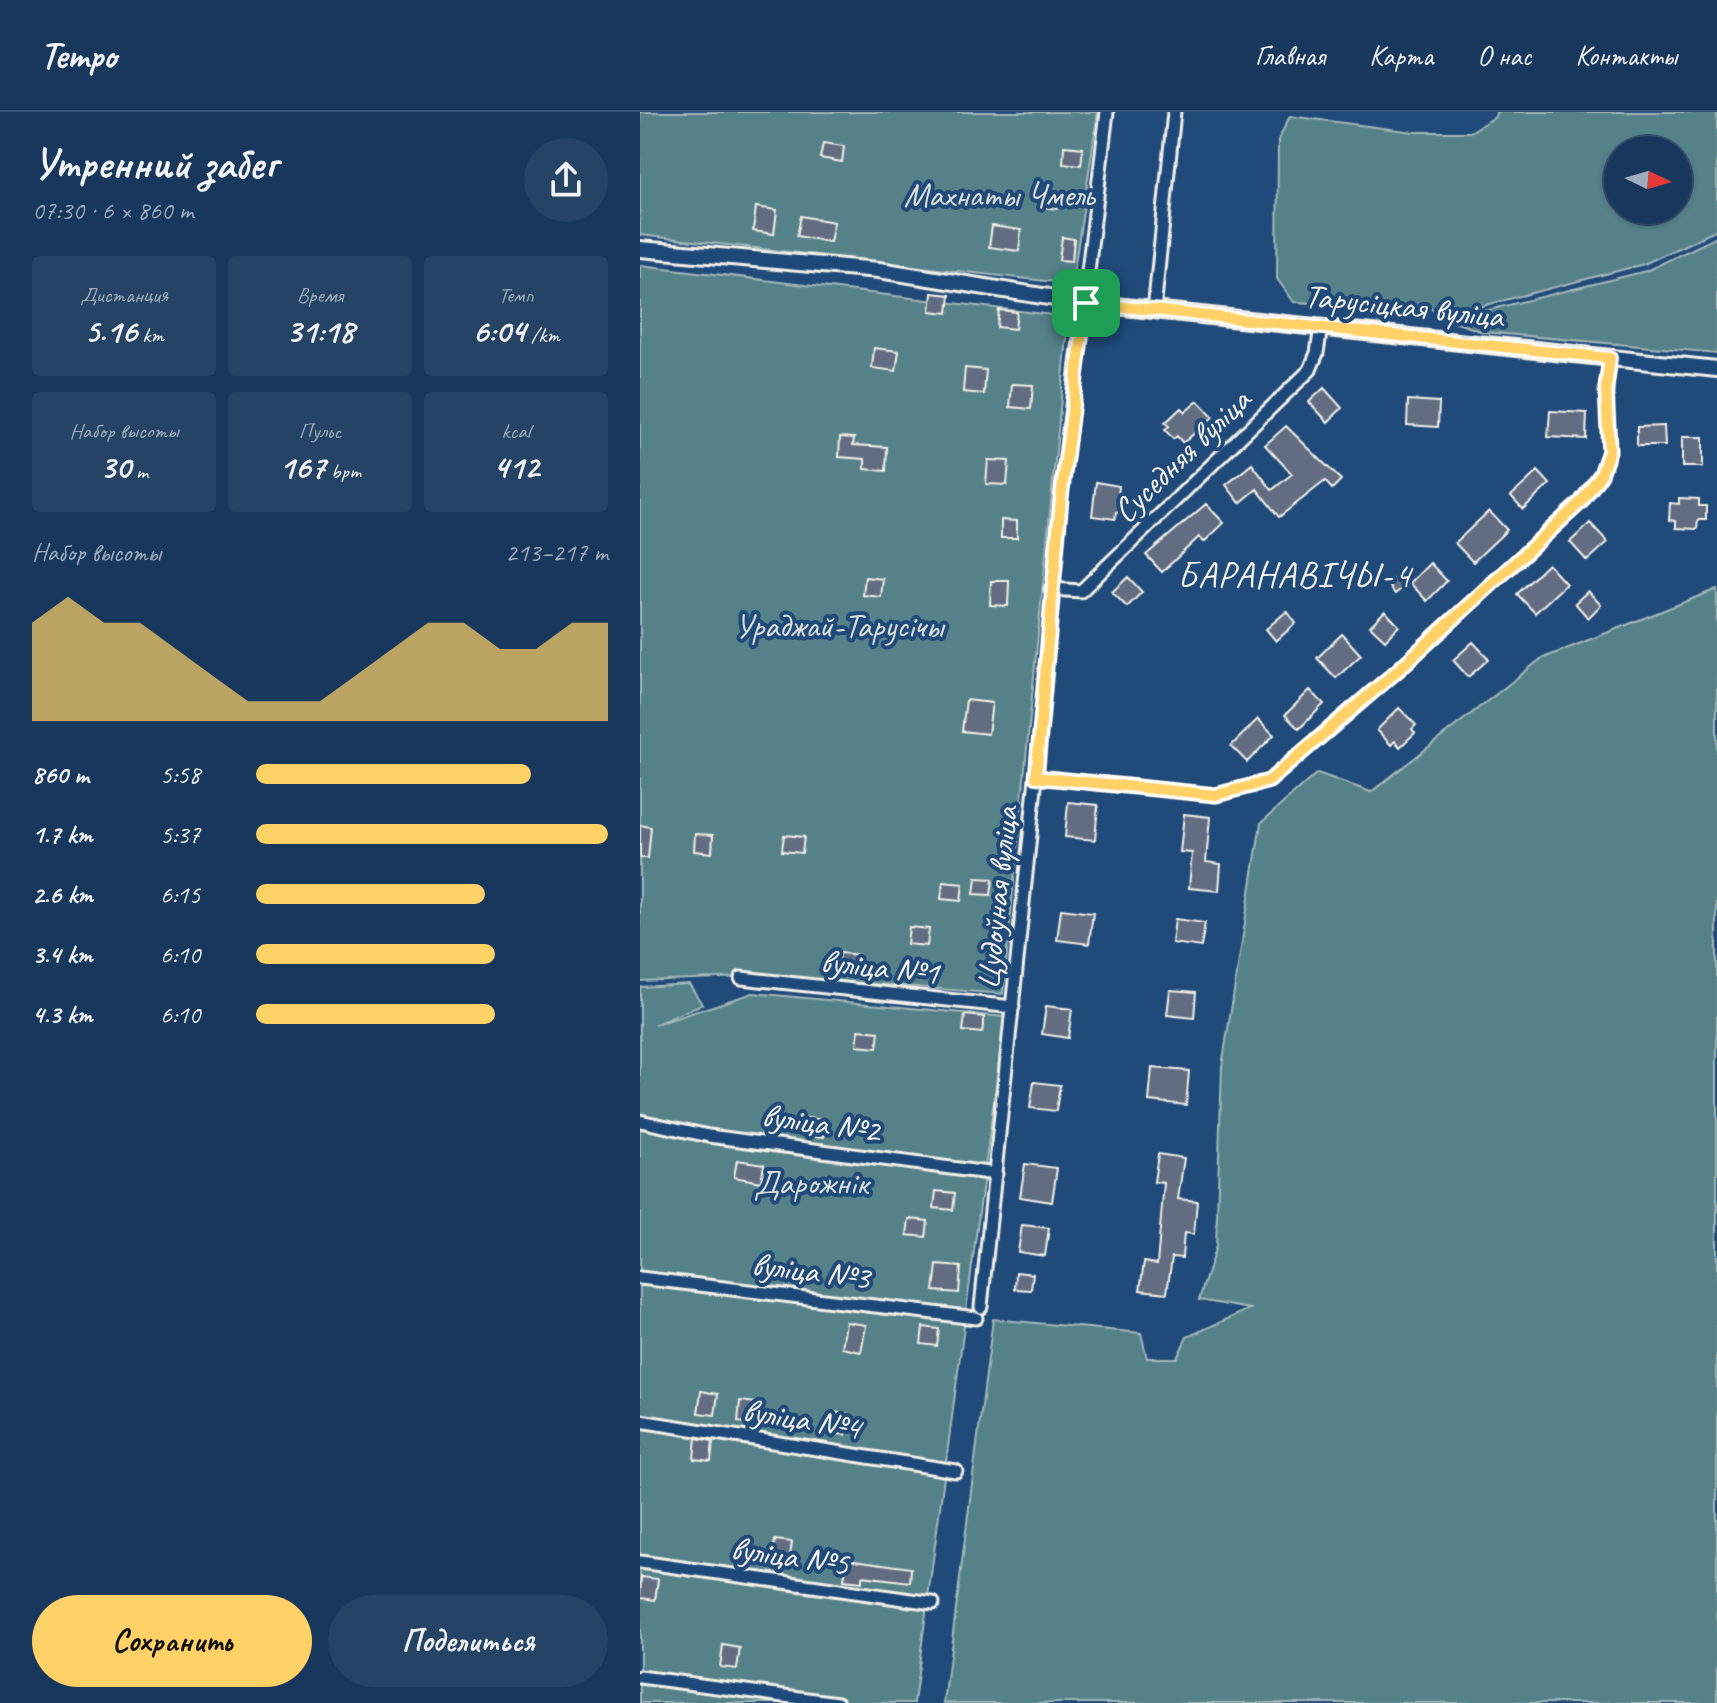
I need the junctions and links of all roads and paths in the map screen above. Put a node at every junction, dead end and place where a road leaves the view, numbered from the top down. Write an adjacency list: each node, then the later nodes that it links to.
1 (1107, 112): 4 (street, Цудоўная вуліца)
2 (1174, 112): 5 (street)
3 (640, 249): 4 (street, Тарусіцкая вуліца)
4 (1086, 303): 5 (street, Тарусіцкая вуліца); 9 (street, Цудоўная вуліца)
5 (1154, 311): 6 (street, Тарусіцкая вуліца)
6 (1321, 327): 7 (street, Тарусіцкая вуліца); 9 (street, Суседняя вуліца)
7 (1610, 358): 8 (street, Тарусіцкая вуліца); 10 (street)
8 (1717, 369)
9 (1051, 589): 10 (street, Цудоўная вуліца)
10 (1036, 777): 12 (street, Цудоўная вуліца)
11 (741, 978): 12 (street, вуліца №1)
12 (1013, 1007): 14 (street, Цудоўная вуліца)
13 (640, 1121): 14 (street, вуліца №2)
14 (996, 1174): 16 (street, Цудоўная вуліца)
15 (640, 1278): 16 (street, вуліца №3)
16 (978, 1312)
17 (640, 1421): 18 (street, вуліца №4)
18 (956, 1471)
19 (640, 1562): 20 (street, вуліца №5)
20 (933, 1603)
21 (640, 1677): 22 (street)
22 (838, 1703)

